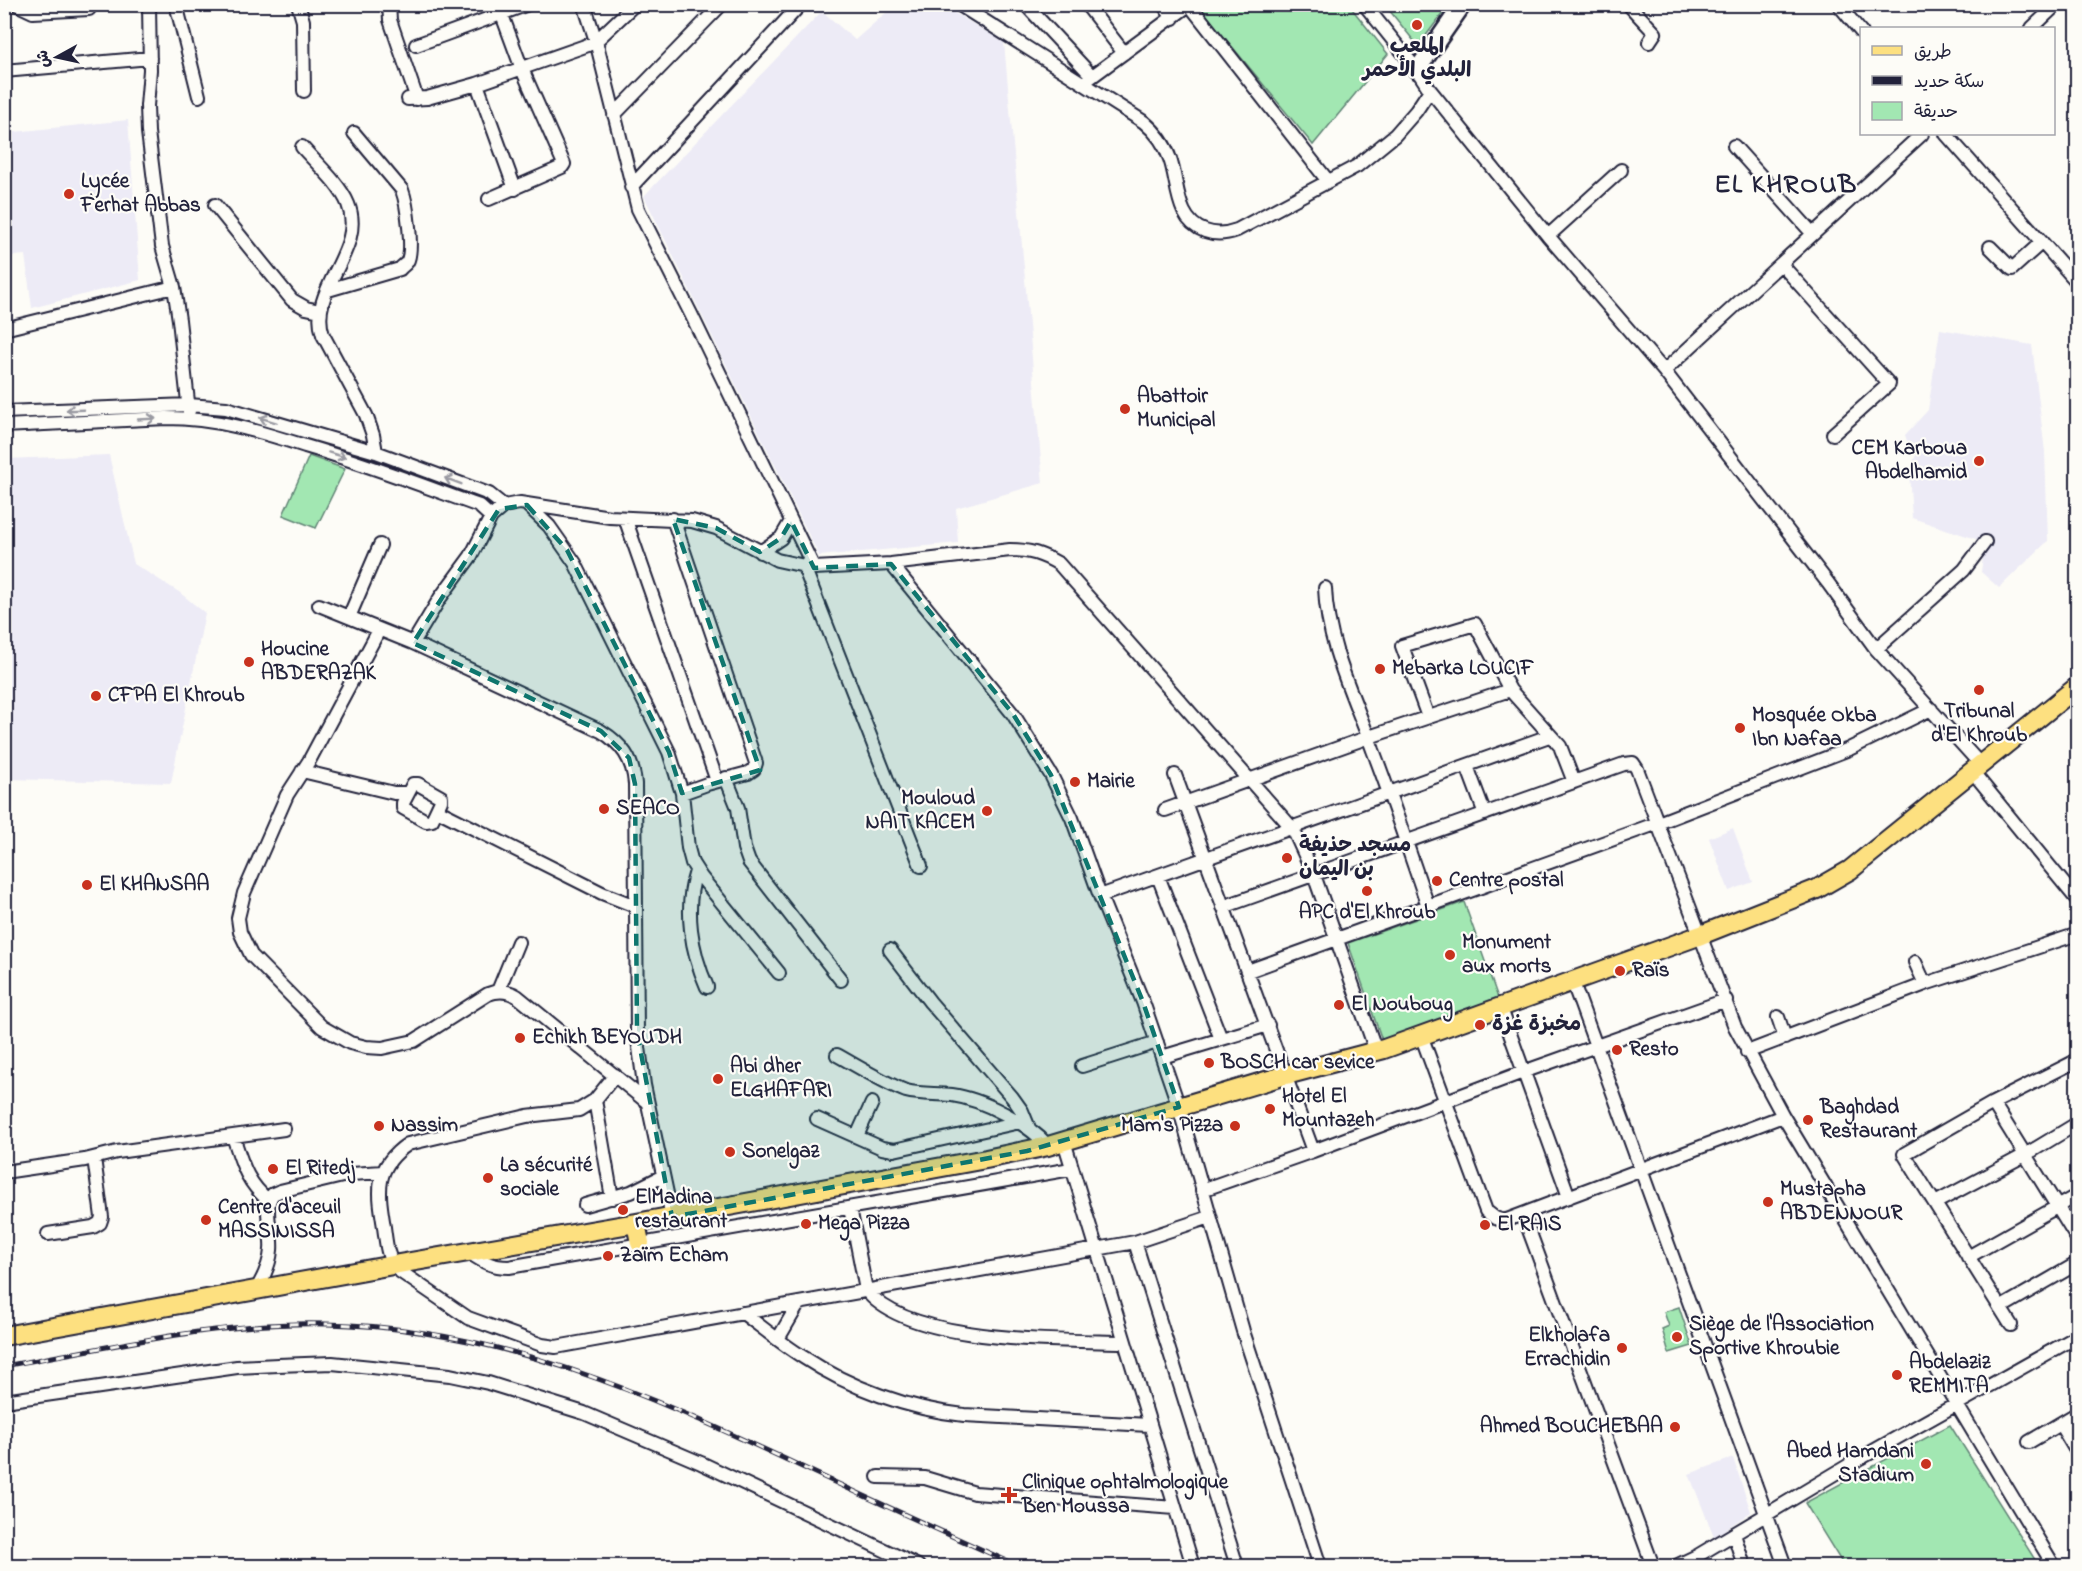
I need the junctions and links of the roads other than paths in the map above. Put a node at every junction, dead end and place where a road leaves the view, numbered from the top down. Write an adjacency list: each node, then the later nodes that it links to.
1 (16, 4): 21 (street)
2 (149, 4): 30 (street)
3 (176, 4): 38 (street)
4 (298, 4): 37 (street)
5 (389, 4): 35 (street)
6 (528, 4): 22 (street)
7 (584, 4): 26 (street)
8 (635, 4): 26 (street)
9 (958, 4): 34 (street)
10 (1025, 4): 34 (street)
11 (1086, 4): 29 (street)
12 (1163, 4): 23 (street)
13 (1365, 4): 32 (street)
14 (1463, 4): 32 (street)
15 (1628, 4): 27 (street)
16 (1838, 4): 25 (street)
17 (2057, 4): 24 (street)
18 (722, 5): 39 (street)
19 (799, 5): 47 (street)
20 (1189, 5): 23 (street); 46 (street)
21 (89, 9)
22 (502, 15): 28 (street); 31 (street)
23 (1173, 18): 29 (street)
24 (2033, 27)
25 (1860, 31)
26 (596, 41): 31 (street); 39 (street)
27 (1649, 42)
28 (416, 45)
29 (1124, 53): 34 (street)
30 (150, 58): 33 (street); 57 (street)
31 (522, 69): 35 (street); 48 (street)
32 (1416, 70): 36 (street)
33 (4, 71)
34 (1088, 79): 46 (street)
35 (477, 84): 48 (street)
36 (1430, 90): 46 (street); 52 (street)
37 (304, 91)
38 (199, 96)
39 (614, 115): 47 (street)
40 (354, 133): 58 (street)
41 (1921, 135): 51 (street)
42 (1947, 135): 53 (street)
43 (1734, 146): 51 (street)
44 (302, 147): 58 (street)
45 (1621, 170): 52 (street)
46 (1328, 181)
47 (631, 187): 72 (street)
48 (514, 189): 49 (street)
49 (489, 199)
50 (215, 205): 59 (street)
51 (1813, 234): 55 (street)
52 (1548, 236): 61 (street)
53 (2042, 242): 54 (street); 56 (street)
54 (1990, 247)
55 (1781, 264): 61 (street); 65 (street)
56 (2078, 283)
57 (174, 287): 60 (street); 63 (street)
58 (328, 290): 59 (street)
59 (320, 311): 66 (street)
60 (4, 329)
61 (1664, 372): 83 (street)
62 (4, 412): 63 (street, one-way to 62)
63 (189, 412): 64 (street, one-way to 63); 66 (street, one-way to 63); 69 (street, one-way to 69)
64 (4, 426)
65 (1833, 434)
66 (375, 452): 68 (street, one-way to 66)
67 (527, 505): 68 (street); 70 (street); 98 (street)
68 (504, 506): 69 (street)
69 (491, 517): 82 (street)
70 (625, 518): 71 (street); 94 (street)
71 (673, 519): 75 (street); 94 (street)
72 (791, 521): 75 (street); 77 (street)
73 (1985, 542): 83 (street)
74 (380, 545): 80 (street)
75 (760, 552): 77 (street)
76 (891, 564): 77 (street); 95 (street); 113 (street)
77 (809, 568): 108 (street)
78 (1325, 588): 89 (street)
79 (319, 605): 80 (street)
80 (350, 617): 81 (street)
81 (379, 630): 82 (street); 92 (street)
82 (413, 643): 114 (street)
83 (1876, 649): 86 (street)
84 (2078, 686): 91 (main road)
85 (1510, 690): 87 (street); 87 (street); 88 (street)
86 (1931, 709): 91 (street); 104 (street)
87 (1428, 717): 89 (street)
88 (1549, 736): 90 (street); 96 (street)
89 (1368, 737): 95 (street); 99 (street)
90 (1467, 766): 99 (street); 103 (street)
91 (1976, 767): 112 (street); 117 (main road)
92 (302, 771): 97 (street); 129 (street)
93 (1175, 775): 100 (street)
94 (721, 779): 98 (street); 125 (street)
95 (1251, 780): 100 (street); 105 (street)
96 (1574, 782): 103 (street); 104 (street)
97 (407, 793): 101 (street); 101 (street)
98 (682, 793): 109 (street)
99 (1389, 793): 105 (street); 106 (street)
100 (1185, 804): 102 (street); 107 (street)
101 (437, 810): 114 (street)
102 (1166, 810)
103 (1485, 814): 106 (street)
104 (1658, 823): 115 (street); 117 (street)
105 (1293, 829): 107 (street); 111 (street)
106 (1405, 842): 111 (street); 115 (street)
107 (1205, 859): 110 (street); 116 (street)
108 (921, 866)
109 (696, 871): 124 (street); 128 (street)
110 (1158, 876): 113 (street); 136 (street)
111 (1314, 876): 116 (street); 119 (street)
112 (2075, 893)
113 (1100, 896): 137 (street)
114 (635, 906): 150 (street)
115 (1428, 906): 119 (street)
116 (1223, 907): 123 (street)
117 (1701, 934): 126 (main road); 130 (street)
118 (2078, 934): 127 (street)
119 (1336, 939): 123 (street); 139 (street)
120 (518, 942): 129 (street)
121 (890, 950): 157 (street)
122 (1915, 962): 127 (street)
123 (1248, 970): 133 (street)
124 (779, 973)
125 (841, 980)
126 (1572, 980): 131 (main road); 138 (street)
127 (1925, 984): 135 (street)
128 (707, 987)
129 (498, 991): 146 (street)
130 (1726, 1000): 138 (street); 140 (street)
131 (1500, 1006): 134 (main road); 145 (street)
132 (1778, 1017): 135 (street)
133 (1268, 1025): 136 (street); 147 (street)
134 (1421, 1035): 139 (main road); 149 (street)
135 (1785, 1038): 140 (street)
136 (1221, 1039): 142 (street)
137 (1156, 1042): 142 (street); 144 (street)
138 (1595, 1046): 145 (street); 166 (street)
139 (1376, 1051): 147 (main road)
140 (1747, 1052): 154 (street)
141 (837, 1055): 157 (street)
142 (1162, 1057): 153 (street)
143 (2078, 1060): 152 (street)
144 (1082, 1066)
145 (1523, 1072): 149 (street); 172 (street)
146 (615, 1075): 148 (street); 150 (street)
147 (1286, 1075): 153 (main road); 162 (street)
148 (595, 1100): 168 (street); 173 (street)
149 (1445, 1100): 162 (street); 179 (street)
150 (647, 1102): 169 (street)
151 (872, 1103): 160 (street)
152 (1993, 1103): 163 (street); 175 (street)
153 (1179, 1107): 161 (main road); 170 (street)
154 (1783, 1116): 166 (street); 203 (street)
155 (817, 1119): 160 (street)
156 (2078, 1123): 163 (street)
157 (1024, 1125): 160 (street); 161 (street)
158 (284, 1129): 159 (street)
159 (233, 1136): 164 (street); 174 (street)
160 (857, 1136)
161 (1056, 1144): 165 (street); 180 (main road)
162 (1312, 1151): 170 (street)
163 (2025, 1155): 175 (street); 177 (street)
164 (94, 1158): 167 (street); 183 (street)
165 (1071, 1168): 178 (street); 187 (street)
166 (1641, 1170): 172 (street); 211 (street)
167 (4, 1172)
168 (382, 1172): 174 (street); 191 (street)
169 (663, 1176): 173 (street); 180 (street)
170 (1202, 1190): 181 (street)
171 (2078, 1195): 177 (street)
172 (1569, 1197): 179 (street)
173 (612, 1198): 176 (street)
174 (269, 1201): 192 (street)
175 (1935, 1203): 189 (street)
176 (585, 1205)
177 (2057, 1207): 184 (street); 189 (street)
178 (850, 1208): 186 (street); 193 (street)
179 (1523, 1214): 218 (street)
180 (672, 1217): 182 (main road)
181 (1210, 1218): 185 (street); 217 (street)
182 (636, 1223): 186 (main road); 188 (main road)
183 (48, 1234)
184 (2078, 1240)
185 (1135, 1242): 187 (street); 216 (street)
186 (640, 1243): 188 (street)
187 (1095, 1249): 193 (street); 201 (street)
188 (470, 1253): 191 (main road)
189 (1968, 1257): 195 (street)
190 (2078, 1263): 195 (street)
191 (393, 1265): 192 (main road); 196 (street)
192 (256, 1290): 198 (main road)
193 (866, 1290): 194 (street); 201 (street)
194 (799, 1303): 196 (street); 200 (street)
195 (2000, 1308): 197 (street)
196 (743, 1313): 200 (street)
197 (2011, 1325)
198 (4, 1336)
199 (2078, 1336): 203 (street)
200 (778, 1339): 206 (street)
201 (1124, 1342): 206 (street)
202 (4, 1401): 214 (street)
203 (1957, 1404): 211 (street); 222 (street)
204 (2078, 1413): 205 (street)
205 (2060, 1424): 207 (street); 208 (street)
206 (1149, 1425): 210 (street)
207 (2029, 1442)
208 (2078, 1454)
209 (878, 1477): 210 (street)
210 (1175, 1508): 215 (street)
211 (1767, 1514): 212 (street); 221 (street)
212 (1734, 1534): 213 (street); 220 (street)
213 (1698, 1561): 219 (street)
214 (918, 1566)
215 (1193, 1566)
216 (1237, 1566)
217 (1320, 1566)
218 (1653, 1566)
219 (1676, 1566)
220 (1744, 1566)
221 (1785, 1566)
222 (2054, 1566)

